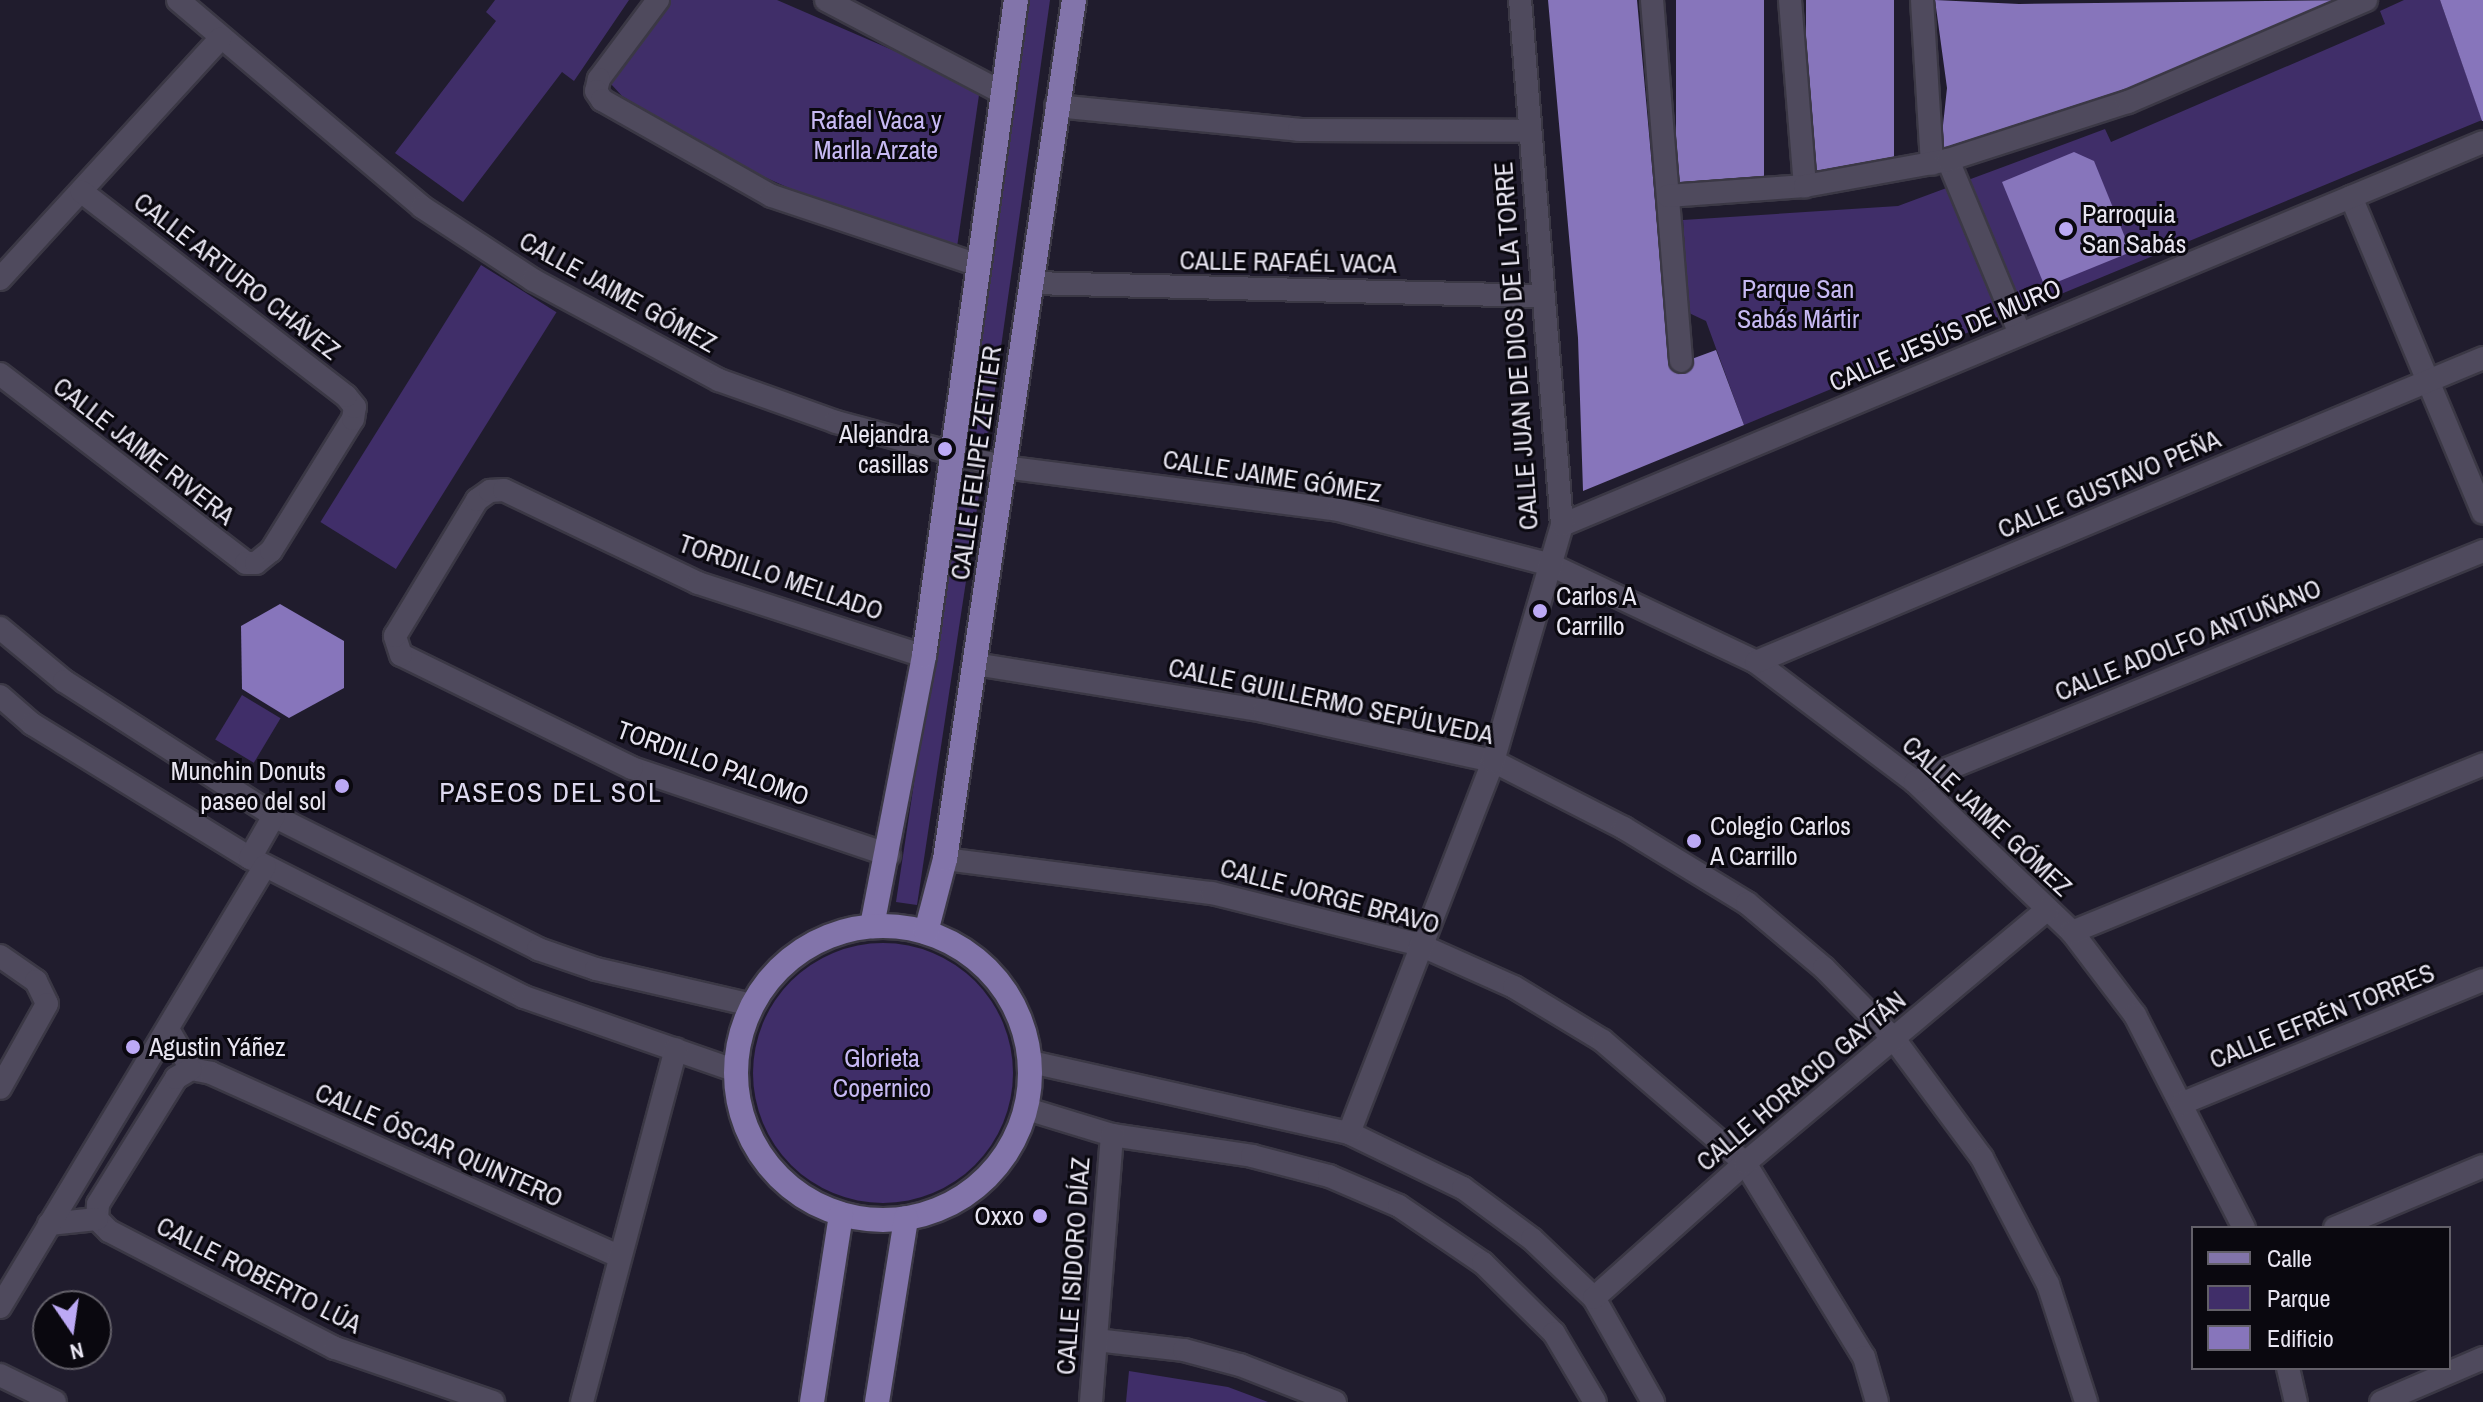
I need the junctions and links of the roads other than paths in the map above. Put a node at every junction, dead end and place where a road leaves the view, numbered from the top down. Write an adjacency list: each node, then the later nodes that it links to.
1 (178, 0): 11 (street, CALLE JAIME GÓMEZ)
2 (658, 0): 21 (street)
3 (826, 0): 12 (street)
4 (1016, 0): 12 (main road, CALLE FELIPE ZETTER)
5 (1074, 0): 13 (main road, CALLE FELIPE ZETTER)
6 (1520, 0): 14 (street, CALLE JUAN DE DIOS DE LA TORRE)
7 (1652, 0): 19 (street)
8 (1790, 0): 17 (street)
9 (1922, 0): 16 (street)
10 (2366, 0): 16 (street)
11 (220, 39): 18 (street); 30 (street, CALLE JAIME GÓMEZ)
12 (1001, 92): 21 (main road, CALLE FELIPE ZETTER)
13 (1056, 106): 14 (street); 23 (main road, CALLE FELIPE ZETTER)
14 (1529, 131): 24 (street, CALLE JUAN DE DIOS DE LA TORRE)
15 (2483, 142): 20 (street, CALLE JESÚS DE MURO)
16 (1940, 162): 17 (street); 25 (street)
17 (1805, 186): 19 (street)
18 (82, 192): 22 (street); 35 (street, CALLE ARTURO CHÁVEZ)
19 (1668, 196): 27 (street)
20 (2351, 197): 25 (street, CALLE JESÚS DE MURO); 29 (street)
21 (978, 265): 30 (main road, CALLE FELIPE ZETTER)
22 (0, 279)
23 (1032, 283): 24 (street, CALLE RAFAÉL VACA); 31 (main road, CALLE FELIPE ZETTER)
24 (1543, 296): 33 (street, CALLE JUAN DE DIOS DE LA TORRE)
25 (2020, 334): 33 (street, CALLE JESÚS DE MURO)
26 (2483, 358): 29 (street, CALLE GUSTAVO PEÑA)
27 (1681, 361)
28 (0, 374): 35 (street, CALLE JAIME RIVERA)
29 (2428, 381): 32 (street); 40 (street, CALLE GUSTAVO PEÑA)
30 (950, 453): 31 (street, CALLE JAIME GÓMEZ); 39 (main road, CALLE FELIPE ZETTER)
31 (1004, 467): 36 (street, CALLE JAIME GÓMEZ); 41 (main road, CALLE FELIPE ZETTER)
32 (2483, 512)
33 (1562, 525): 36 (street, CALLE JUAN DE DIOS DE LA TORRE)
34 (2483, 551): 45 (street, CALLE ADOLFO ANTUÑANO)
35 (256, 563)
36 (1551, 565): 40 (street, CALLE JAIME GÓMEZ); 43 (street, CALLE JUAN DE DIOS DE LA TORRE)
37 (0, 628): 46 (street)
38 (395, 648): 39 (street, TORDILLO MELLADO); 47 (street, TORDILLO PALOMO)
39 (924, 656): 47 (main road, CALLE FELIPE ZETTER)
40 (1756, 662): 45 (street, CALLE JAIME GÓMEZ)
41 (975, 664): 43 (street, CALLE GUILLERMO SEPÚLVEDA); 48 (main road, CALLE FELIPE ZETTER)
42 (0, 696): 49 (street)
43 (1493, 761): 54 (street, CALLE JUAN DE DIOS DE LA TORRE); 59 (street, CALLE GUILLERMO SEPÚLVEDA)
44 (2483, 764): 53 (street)
45 (1915, 782): 50 (street, CALLE JAIME GÓMEZ)
46 (274, 816): 49 (street); 57 (street)
47 (889, 855): 51 (main road, CALLE FELIPE ZETTER)
48 (945, 859): 52 (main road, CALLE FELIPE ZETTER); 54 (street, CALLE JORGE BRAVO)
49 (257, 862): 58 (street); 60 (street)
50 (2047, 910): 53 (street, CALLE JAIME GÓMEZ); 59 (street, CALLE HORACIO GAYTÁN)
51 (872, 926): 52 (main road); 57 (main road)
52 (926, 932): 61 (main road)
53 (2072, 932): 65 (street, CALLE JAIME GÓMEZ)
54 (1420, 945): 67 (street, CALLE JUAN DE DIOS DE LA TORRE); 69 (street, CALLE JORGE BRAVO)
55 (0, 956): 64 (street)
56 (2483, 980): 65 (street, CALLE EFRÉN TORRES)
57 (752, 1005): 63 (main road)
58 (169, 1031): 62 (street); 74 (street)
59 (1894, 1039): 69 (street, CALLE HORACIO GAYTÁN); 94 (street, CALLE GUILLERMO SEPÚLVEDA)
60 (676, 1049): 63 (street); 77 (street)
61 (1031, 1062): 66 (main road); 67 (street)
62 (191, 1069): 73 (street); 77 (street, CALLE ÓSCAR QUINTERO)
63 (736, 1071): 71 (main road)
64 (0, 1088)
65 (2183, 1103): 75 (street, CALLE JAIME GÓMEZ)
66 (1027, 1109): 68 (street); 72 (main road)
67 (1349, 1133): 78 (street)
68 (1112, 1135): 80 (street, CALLE ISIDORO DÍAZ); 91 (street)
69 (1745, 1163): 78 (street, CALLE HORACIO GAYTÁN); 93 (street, CALLE JORGE BRAVO)
70 (2483, 1166): 76 (street)
71 (841, 1214): 72 (main road); 87 (main road)
72 (906, 1218): 88 (main road)
73 (97, 1219): 74 (street); 85 (street, CALLE ROBERTO LÚA)
74 (49, 1224): 79 (street)
75 (2243, 1226)
76 (2340, 1226)
77 (618, 1256): 86 (street)
78 (1594, 1298): 92 (street)
79 (0, 1307)
80 (1096, 1340): 89 (street, CALLE ISIDORO DÍAZ); 90 (street)
81 (2482, 1359): 96 (street)
82 (2288, 1370): 95 (street)
83 (0, 1375): 84 (street)
84 (55, 1402)
85 (493, 1402)
86 (582, 1402)
87 (812, 1402)
88 (877, 1402)
89 (1091, 1402)
90 (1335, 1402)
91 (1595, 1402)
92 (1653, 1402)
93 (1877, 1402)
94 (2086, 1402)
95 (2296, 1402)
96 (2381, 1402)

